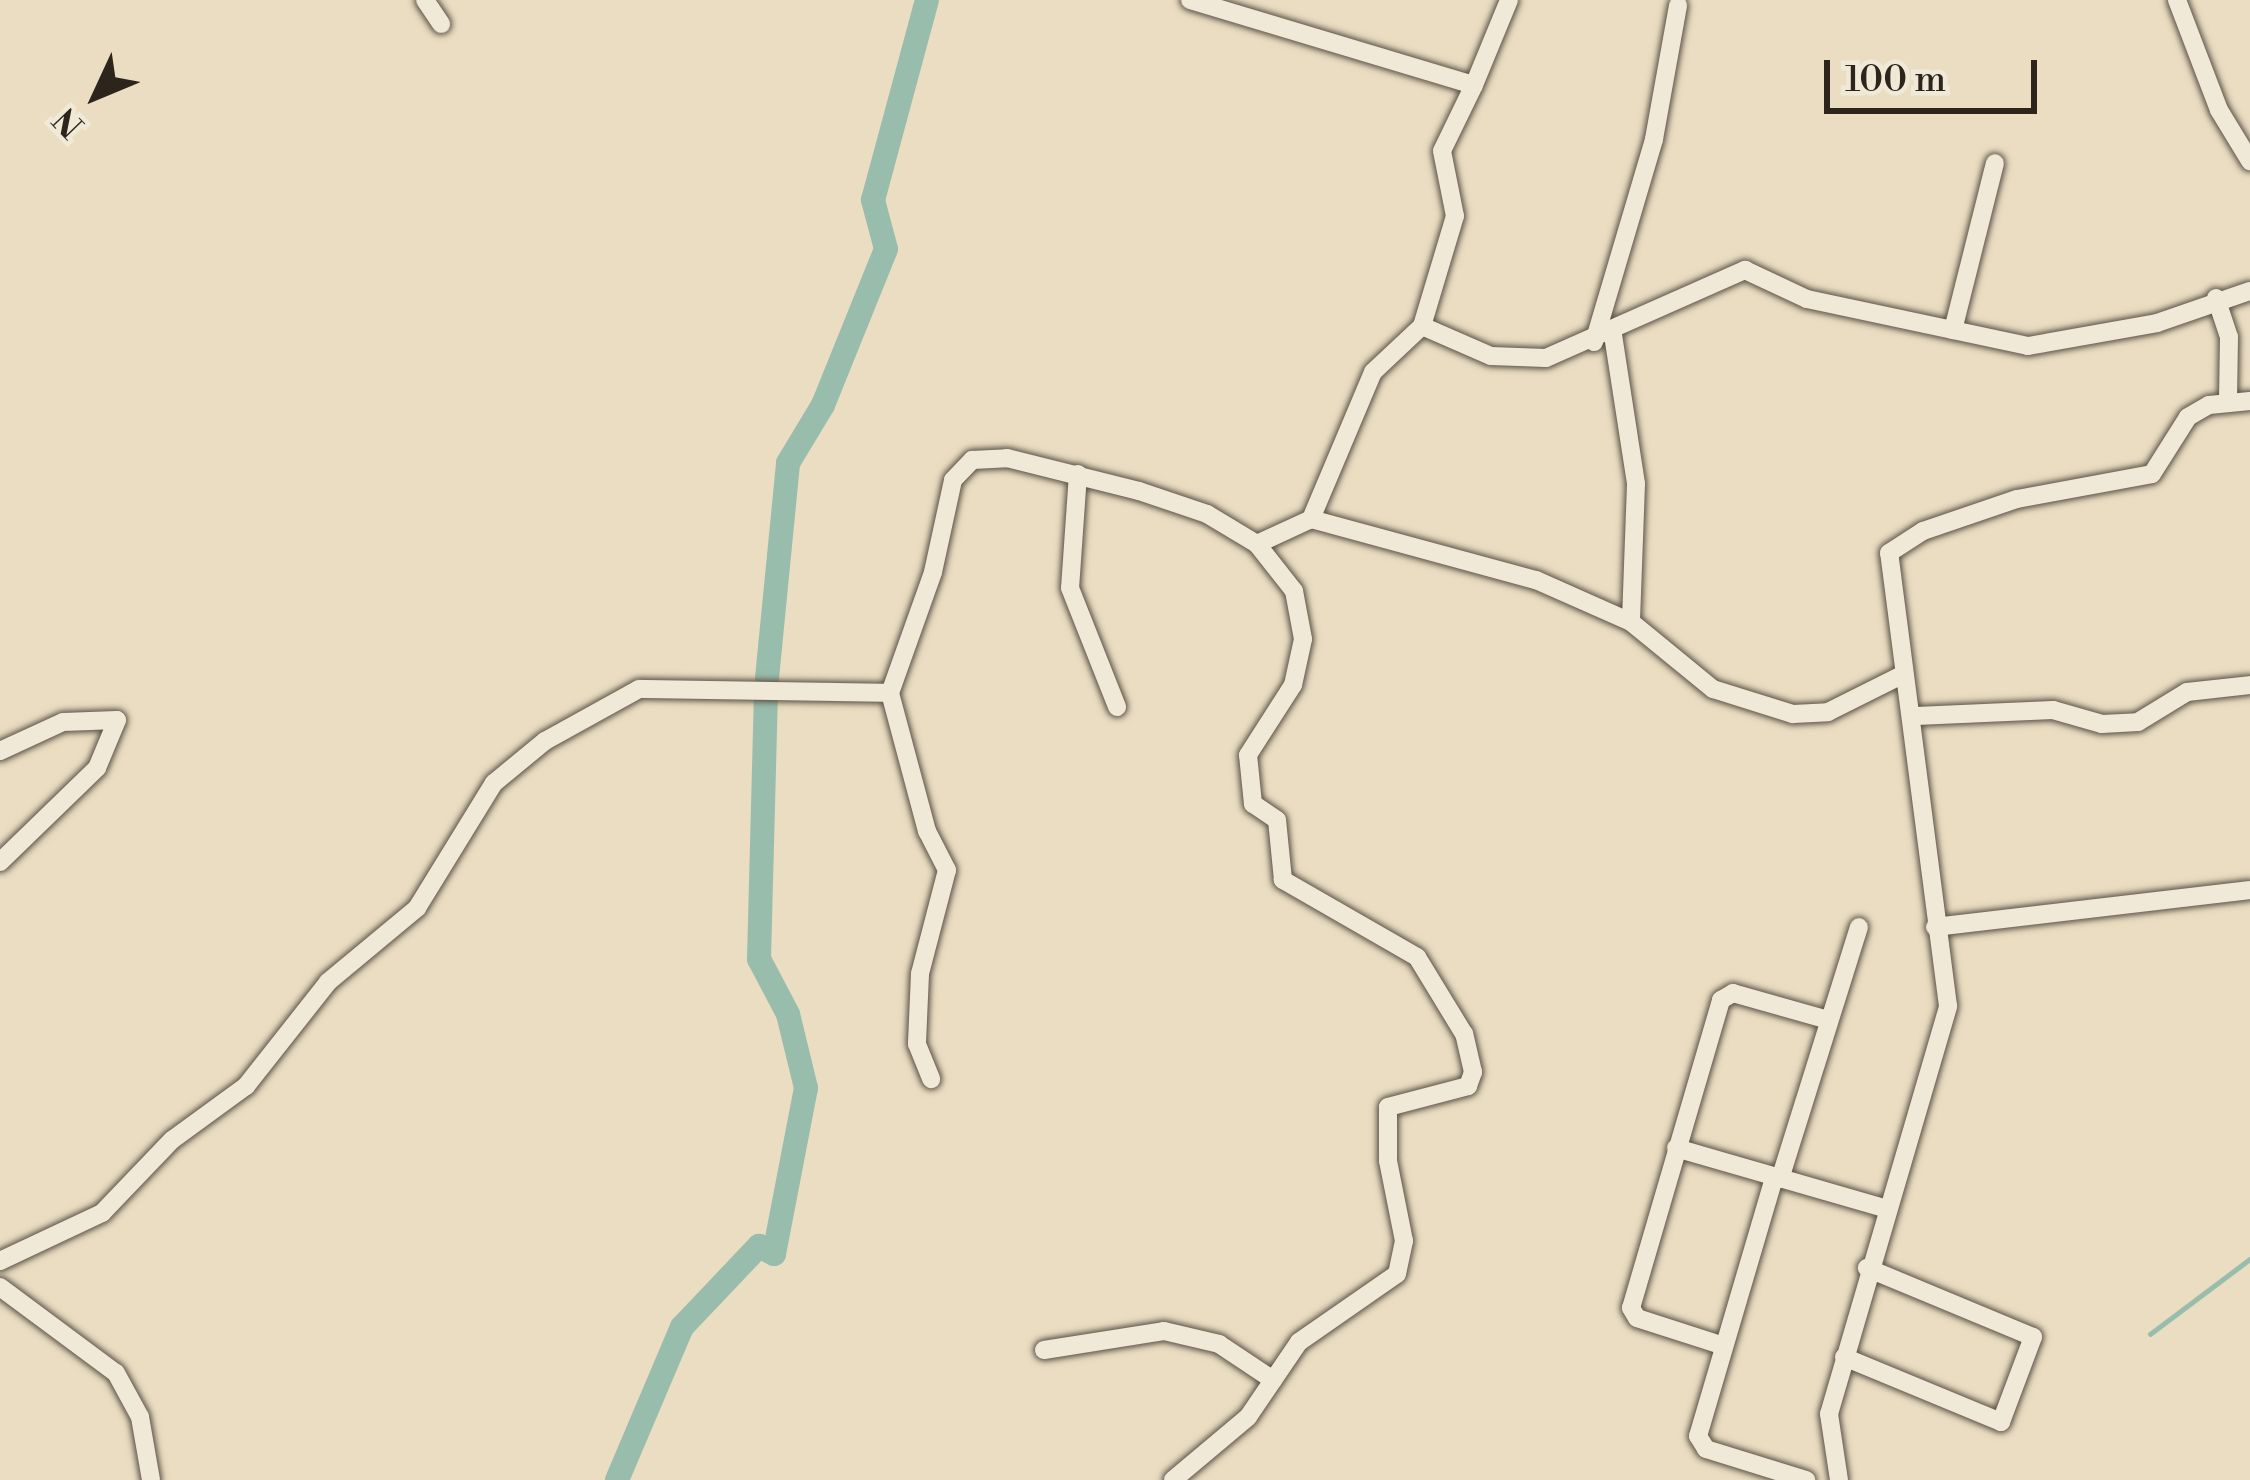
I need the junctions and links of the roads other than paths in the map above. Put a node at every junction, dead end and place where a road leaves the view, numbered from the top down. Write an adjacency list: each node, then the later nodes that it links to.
1 (424, 0): 6 (street)
2 (1190, 0): 7 (street)
3 (1509, 0): 7 (street)
4 (2177, 0): 8 (street)
5 (1678, 5): 14 (street)
6 (441, 24)
7 (1474, 85): 12 (street)
8 (2250, 160)
9 (1995, 164): 13 (street)
10 (2250, 291): 11 (street)
11 (2216, 298): 13 (street); 16 (street)
12 (1422, 326): 14 (street); 18 (street)
13 (1953, 330): 14 (street)
14 (1604, 338): 20 (street)
15 (2250, 400): 16 (street)
16 (2228, 403): 21 (street)
17 (1078, 474): 19 (street); 23 (street); 24 (street)
18 (1311, 520): 19 (street); 20 (street)
19 (1257, 544): 42 (street)
20 (1631, 622): 21 (street)
21 (1904, 674): 25 (street)
22 (2250, 685): 25 (street)
23 (890, 693): 32 (street); 36 (street)
24 (1117, 707)
25 (1916, 716): 30 (street)
26 (0, 751): 27 (street)
27 (0, 862)
28 (2250, 890): 30 (street)
29 (1859, 927): 31 (street)
30 (1935, 927): 35 (street)
31 (1825, 1019): 33 (street); 34 (street)
32 (931, 1078)
33 (1676, 1148): 34 (street); 39 (street)
34 (1777, 1178): 35 (street); 39 (street)
35 (1884, 1208): 37 (street)
36 (0, 1261)
37 (1867, 1268): 41 (street); 41 (street)
38 (0, 1286): 44 (street)
39 (1724, 1346): 46 (street)
40 (1044, 1349): 42 (street)
41 (1844, 1357): 43 (street)
42 (1273, 1380): 45 (street)
43 (1842, 1479)
44 (152, 1480)
45 (1172, 1480)
46 (1806, 1480)

